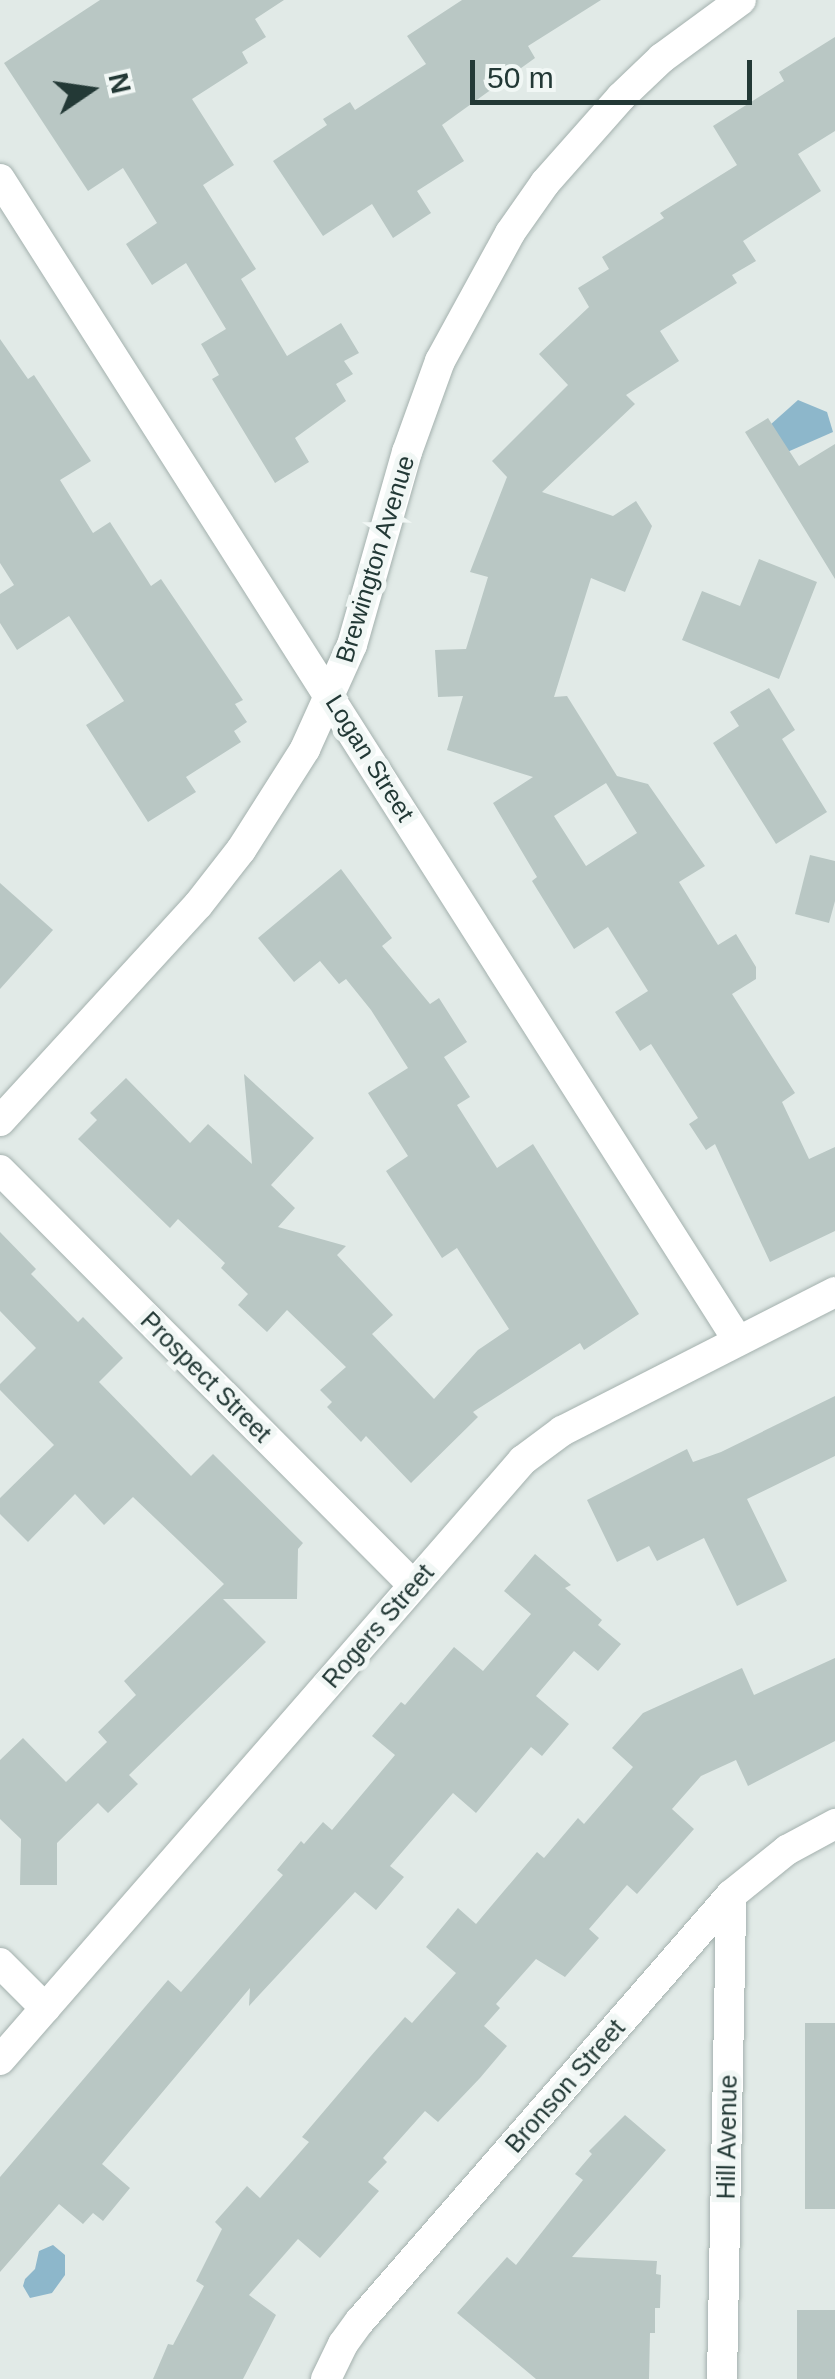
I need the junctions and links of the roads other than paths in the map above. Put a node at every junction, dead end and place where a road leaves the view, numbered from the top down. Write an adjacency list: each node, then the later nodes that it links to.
1 (741, 0): 3 (street, Brewington Avenue)
2 (0, 179): 3 (street, Logan Street)
3 (331, 697): 4 (street, Brewington Avenue); 7 (street, Logan Street)
4 (0, 1121)
5 (0, 1170): 8 (street, Prospect Street)
6 (835, 1292): 7 (street, Rogers Street)
7 (737, 1338): 8 (street, Rogers Street)
8 (413, 1585): 12 (street, Rogers Street)
9 (835, 1824): 10 (street, Bronson Street)
10 (732, 1895): 14 (street, Bronson Street); 15 (street, Hill Avenue)
11 (0, 1963): 12 (street)
12 (45, 2008): 13 (street, Rogers Street)
13 (0, 2060)
14 (326, 2379)
15 (722, 2379)

